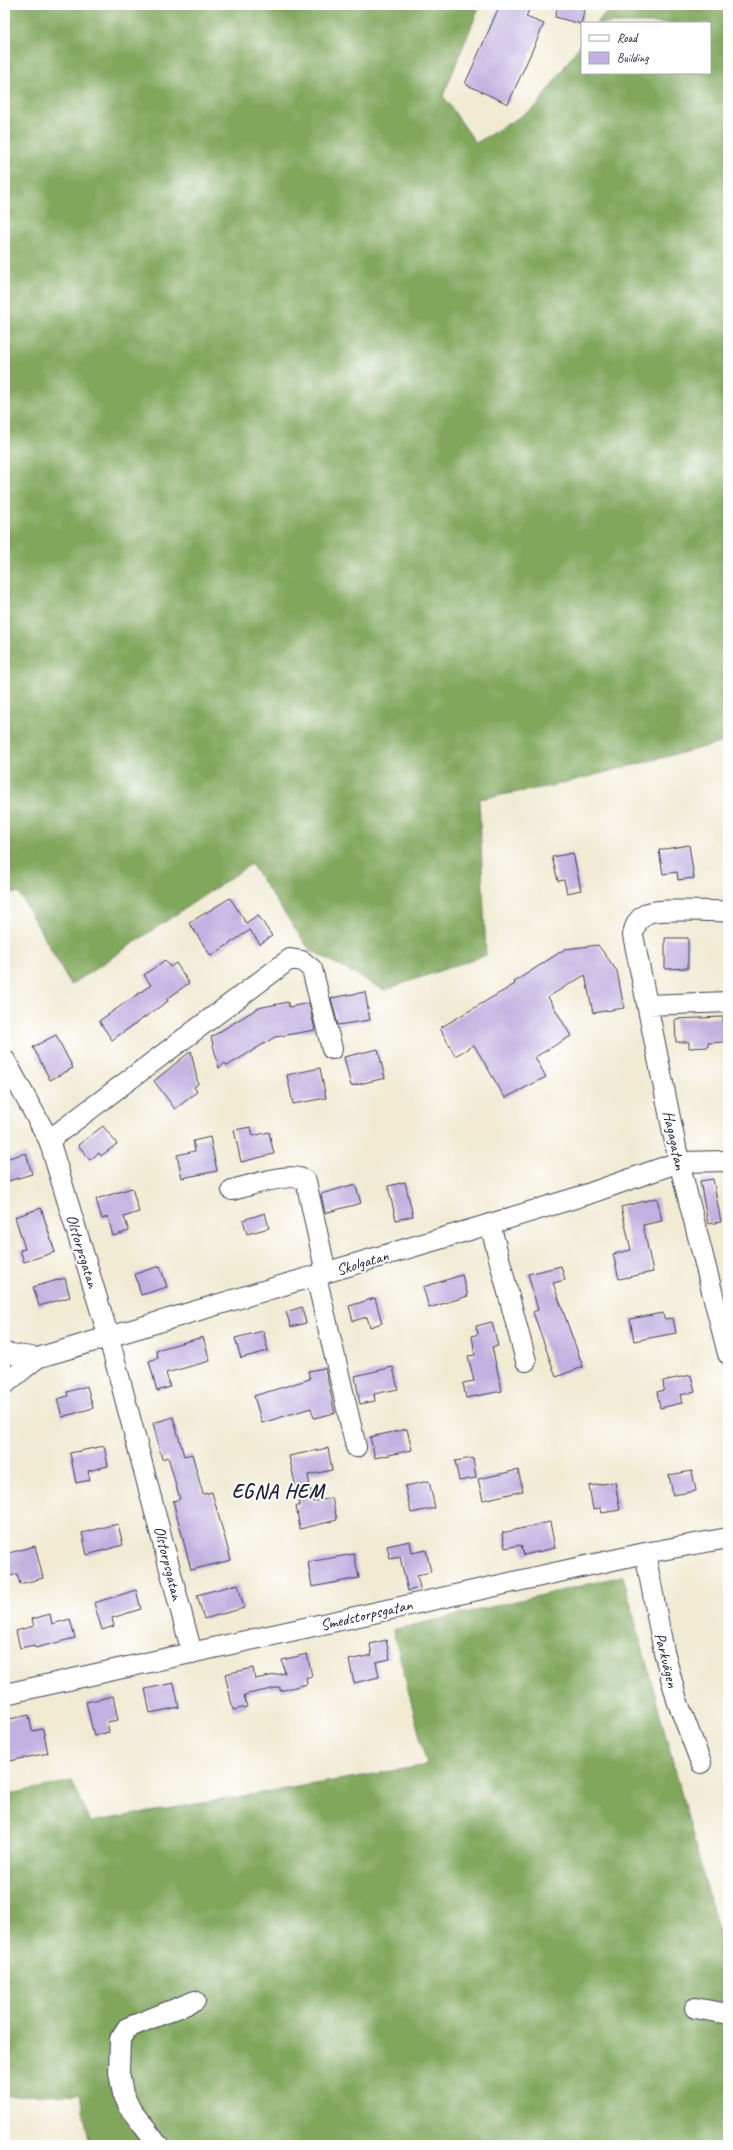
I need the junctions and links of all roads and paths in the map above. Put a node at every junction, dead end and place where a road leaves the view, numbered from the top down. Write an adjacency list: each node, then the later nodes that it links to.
1 (728, 911): 3 (street, Hagagatan)
2 (728, 1002): 3 (street)
3 (647, 1005): 8 (street, Hagagatan)
4 (332, 1049): 6 (street)
5 (5, 1060): 6 (street, Olstorpsgatan)
6 (49, 1140): 12 (street, Olstorpsgatan)
7 (728, 1161): 8 (street, Skolgatan)
8 (679, 1162): 10 (street, Skolgatan); 13 (street, Hagagatan)
9 (232, 1190): 11 (street)
10 (490, 1224): 11 (street, Skolgatan); 16 (street)
11 (321, 1274): 12 (street, Skolgatan); 18 (street)
12 (109, 1338): 15 (street, Skolgatan); 21 (street, Olstorpsgatan)
13 (727, 1345)
14 (5, 1353): 15 (street)
15 (37, 1358): 17 (street, Skolgatan)
16 (526, 1362)
17 (5, 1384)
18 (356, 1447)
19 (728, 1538): 20 (street, Smedstorpsgatan)
20 (645, 1553): 21 (street, Smedstorpsgatan); 23 (street, Parkvägen)
21 (192, 1653): 22 (street, Smedstorpsgatan)
22 (5, 1694)
23 (700, 1763)
24 (195, 2002): 27 (street)
25 (695, 2008): 26 (street)
26 (728, 2014)
27 (158, 2145)

